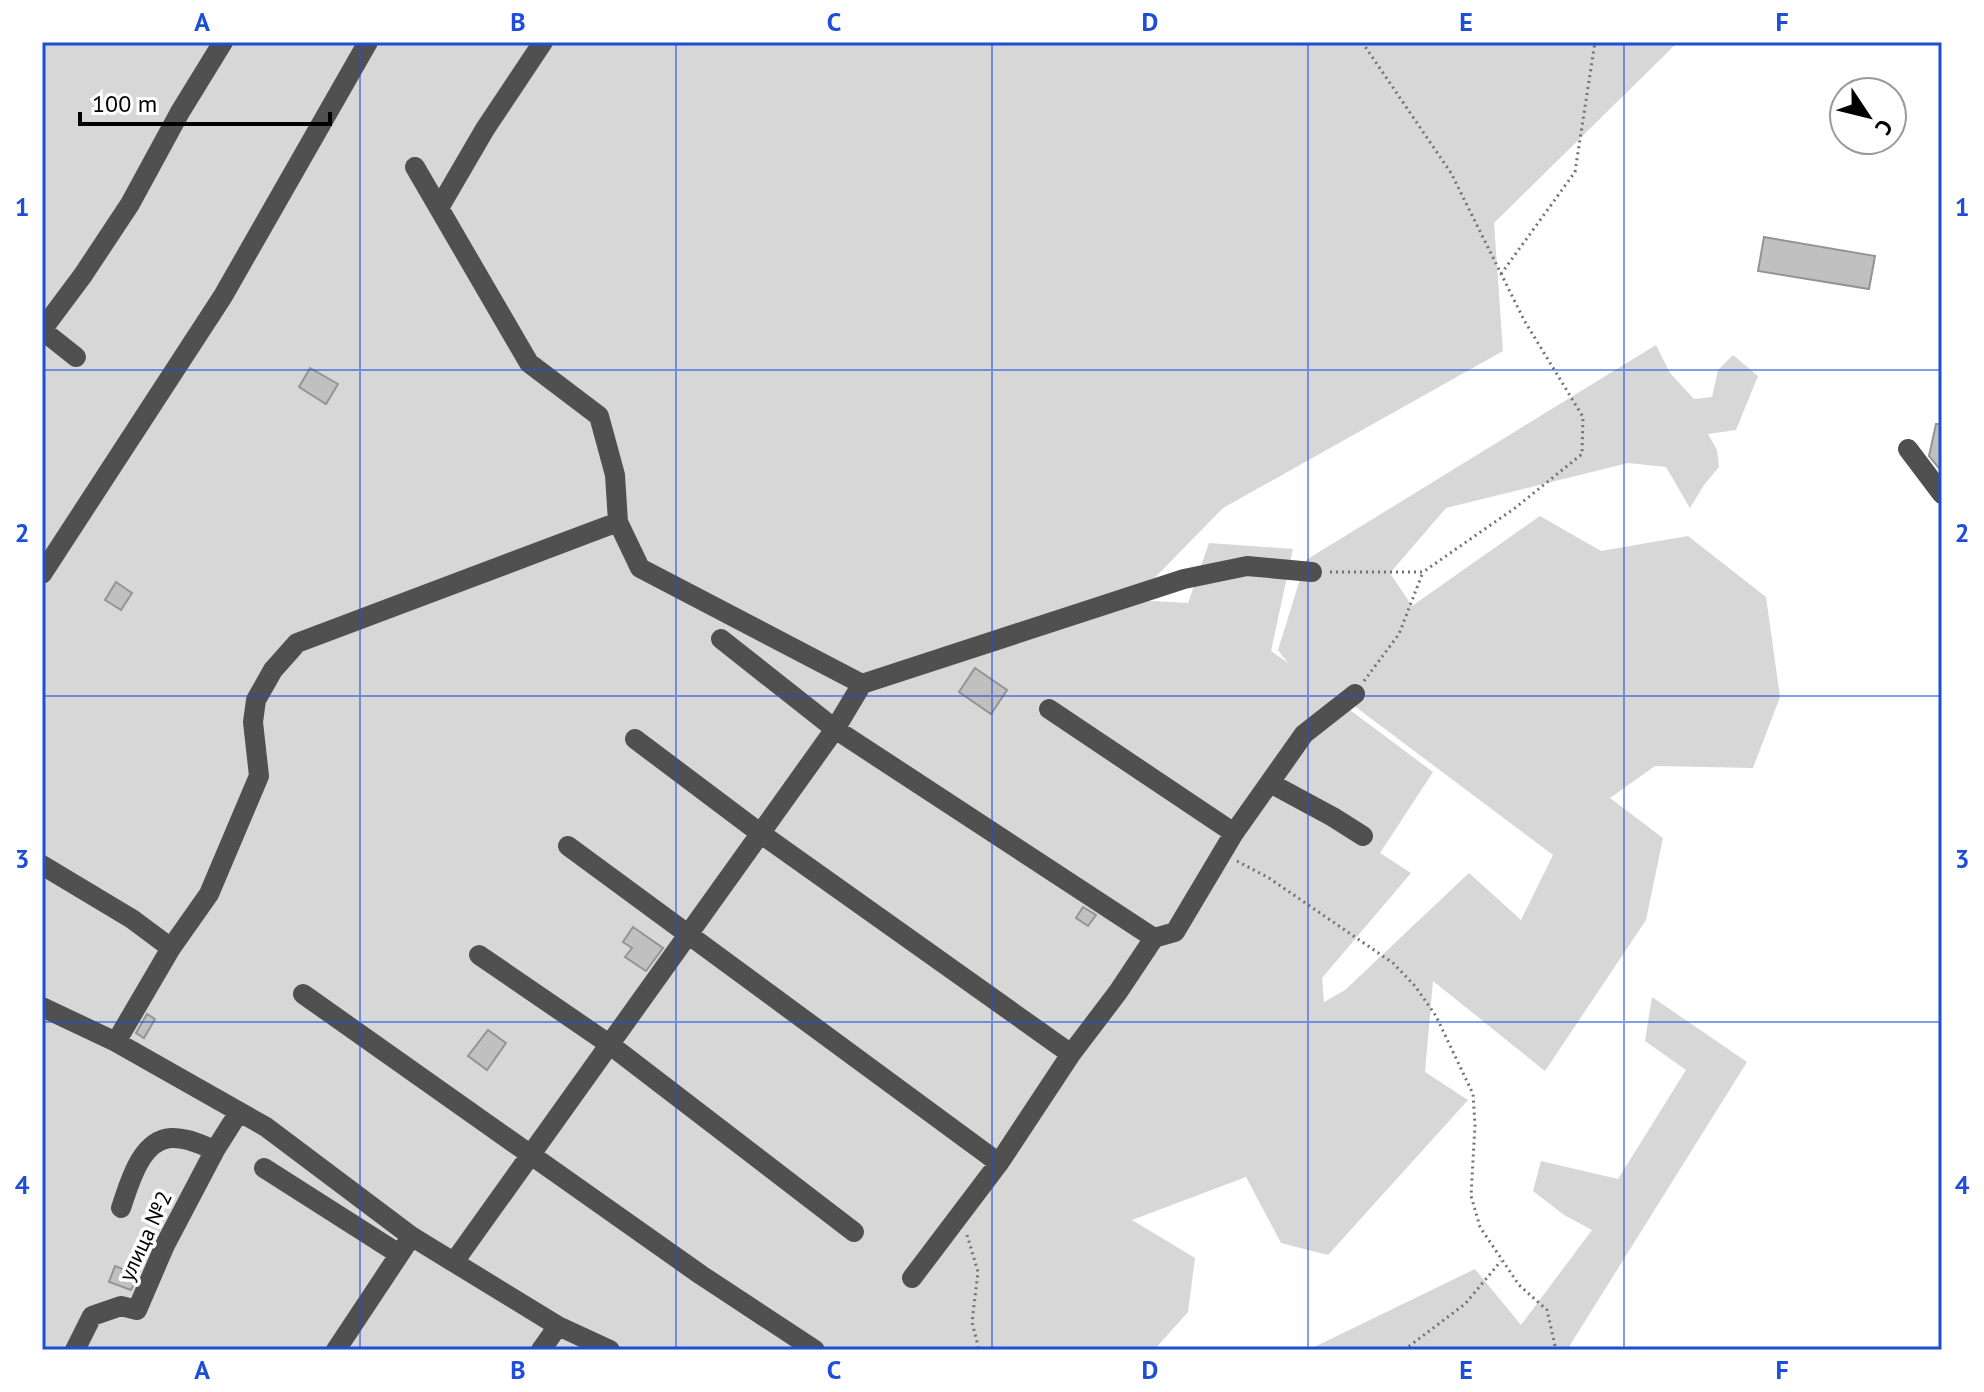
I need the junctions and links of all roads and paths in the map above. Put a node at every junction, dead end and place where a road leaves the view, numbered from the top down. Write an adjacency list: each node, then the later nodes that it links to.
1 (223, 42): 9 (street)
2 (368, 42): 16 (street)
3 (543, 42): 7 (street)
4 (1362, 42): 8 (path)
5 (1595, 42): 8 (path)
6 (415, 167): 7 (street)
7 (439, 208): 13 (street)
8 (1501, 274): 15 (path)
9 (42, 330): 10 (street)
10 (76, 357)
11 (1908, 449): 12 (street)
12 (1942, 494)
13 (618, 522): 18 (street); 32 (street)
14 (1312, 572): 15 (path); 18 (street)
15 (1423, 572): 19 (path)
16 (42, 574)
17 (721, 639): 21 (street)
18 (862, 684): 21 (street)
19 (1355, 694): 23 (street)
20 (1049, 709): 25 (street)
21 (835, 729): 24 (street); 31 (street)
22 (635, 739): 24 (street)
23 (1270, 783): 25 (street); 26 (street)
24 (760, 833): 30 (street); 38 (street)
25 (1234, 833): 28 (street)
26 (1363, 836)
27 (568, 846): 30 (street)
28 (1223, 853): 31 (street); 49 (path)
29 (42, 865): 32 (street)
30 (687, 934): 37 (street); 42 (street)
31 (1154, 938): 38 (street)
32 (171, 948): 36 (street)
33 (479, 955): 37 (street)
34 (303, 994): 41 (street)
35 (42, 1007): 36 (street)
36 (116, 1042): 39 (street)
37 (609, 1044): 41 (street); 46 (street)
38 (1071, 1054): 42 (street)
39 (239, 1112): 40 (street, улица №2); 47 (street)
40 (215, 1150): 45 (street, улица №2); 53 (street, улица №2)
41 (531, 1154): 50 (street); 57 (street)
42 (999, 1163): 44 (street)
43 (264, 1168): 48 (street)
44 (968, 1203): 51 (street); 58 (path)
45 (121, 1208)
46 (854, 1232)
47 (411, 1236): 48 (street); 50 (street)
48 (399, 1254): 54 (street)
49 (1502, 1260): 59 (path); 60 (path)
50 (454, 1262): 52 (street)
51 (912, 1278)
52 (558, 1326): 55 (street); 56 (street)
53 (75, 1350)
54 (336, 1350)
55 (541, 1350)
56 (610, 1350)
57 (815, 1350)
58 (979, 1350)
59 (1404, 1350)
60 (1556, 1350)

